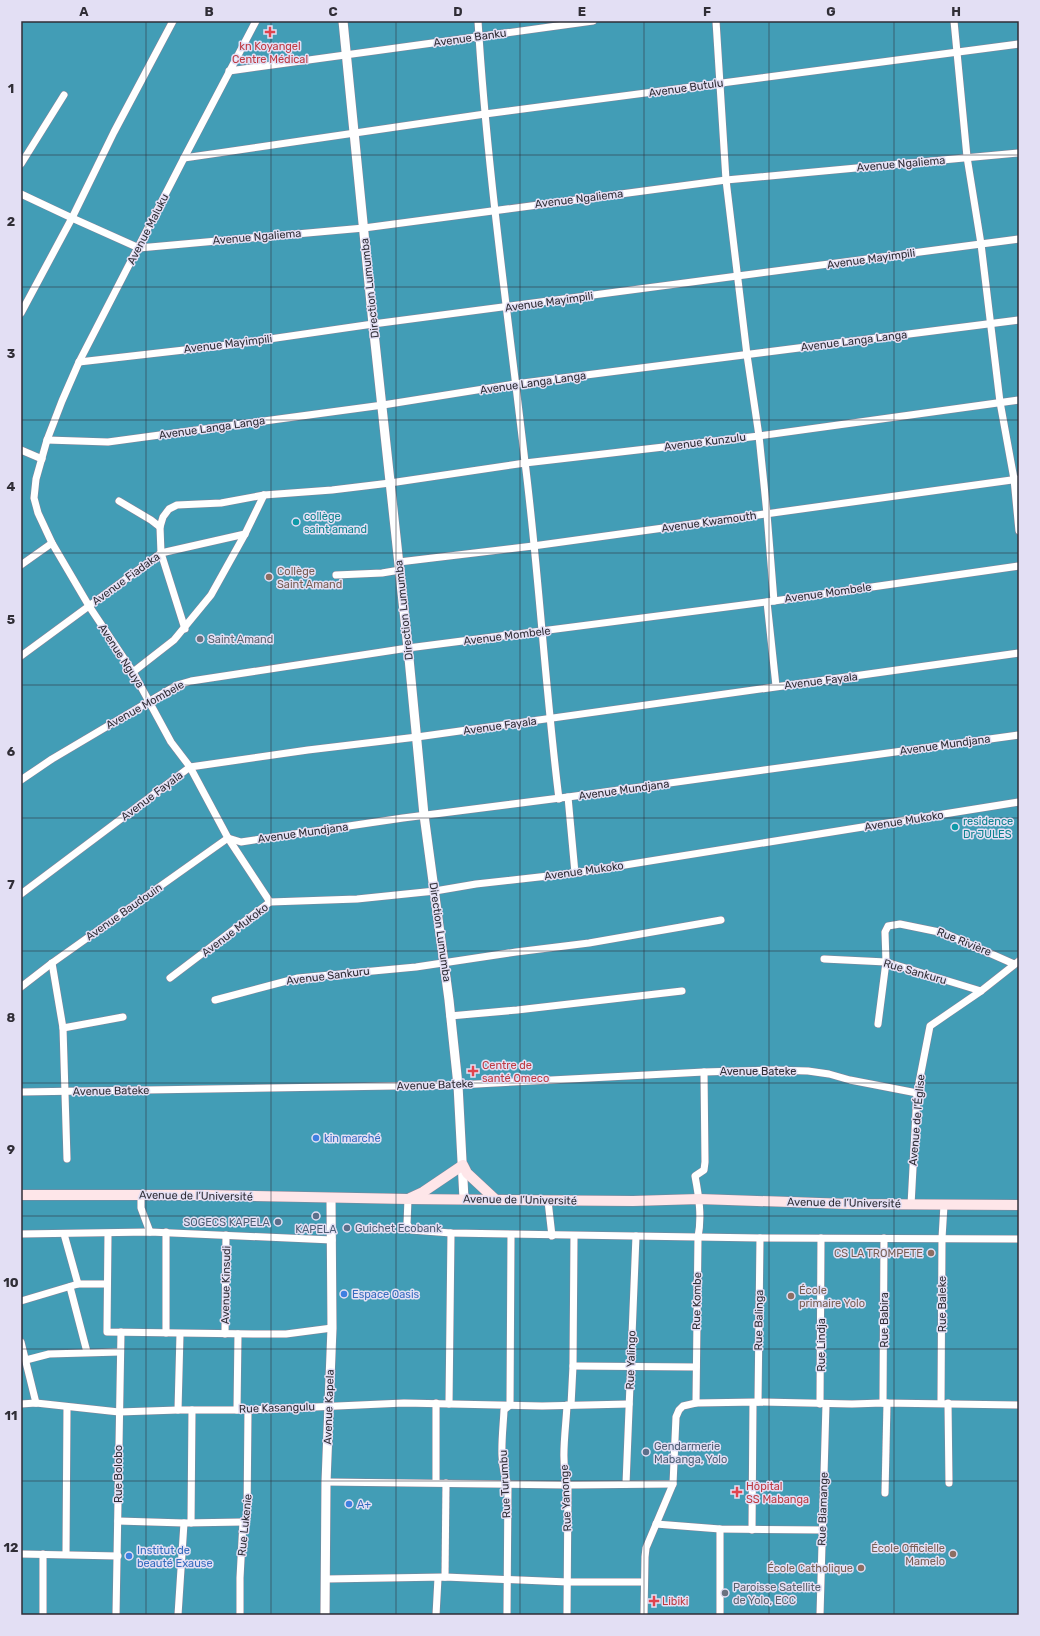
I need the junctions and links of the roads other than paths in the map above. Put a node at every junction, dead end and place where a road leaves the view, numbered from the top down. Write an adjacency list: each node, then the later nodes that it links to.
1 (173, 21): 24 (street)
2 (256, 21): 12 (street, Avenue Maluku)
3 (343, 21): 11 (street, Direction Lumumba)
4 (478, 21): 8 (street)
5 (592, 21): 8 (street, Avenue Banku)
6 (716, 21): 13 (street)
7 (954, 21): 10 (street)
8 (479, 37): 11 (street, Avenue Banku); 15 (street)
9 (1019, 44): 10 (street, Avenue Butulu)
10 (957, 53): 13 (street, Avenue Butulu); 18 (street)
11 (347, 54): 12 (street, Avenue Banku); 16 (street, Direction Lumumba)
12 (229, 71): 19 (street, Avenue Maluku)
13 (720, 83): 15 (street, Avenue Butulu); 21 (street)
14 (64, 95): 20 (street)
15 (485, 114): 16 (street, Avenue Butulu); 23 (street)
16 (354, 134): 19 (street, Avenue Butulu); 25 (street, Direction Lumumba)
17 (1019, 154): 18 (street, Avenue Ngaliema)
18 (968, 157): 21 (street, Avenue Ngaliema); 27 (street)
19 (184, 158): 28 (street, Avenue Maluku)
20 (21, 164)
21 (726, 180): 23 (street, Avenue Ngaliema); 29 (street)
22 (21, 194): 24 (street)
23 (494, 210): 25 (street, Avenue Ngaliema); 30 (street)
24 (72, 218): 28 (street); 31 (street)
25 (364, 228): 28 (street, Avenue Ngaliema); 33 (street, Direction Lumumba)
26 (1019, 239): 27 (street, Avenue Mayimpili)
27 (981, 244): 29 (street, Avenue Mayimpili); 34 (street)
28 (139, 248): 36 (street, Avenue Maluku)
29 (738, 276): 30 (street, Avenue Mayimpili); 35 (street)
30 (507, 308): 33 (street, Avenue Mayimpili); 37 (street)
31 (21, 313)
32 (1019, 320): 34 (street, Avenue Langa Langa)
33 (373, 324): 36 (street, Avenue Mayimpili); 40 (street, Direction Lumumba)
34 (990, 324): 35 (street, Avenue Langa Langa); 39 (street)
35 (747, 354): 37 (street, Avenue Langa Langa); 41 (street)
36 (79, 362): 42 (street, Avenue Maluku)
37 (515, 384): 40 (street, Avenue Langa Langa); 45 (street)
38 (1019, 400): 39 (street, Avenue Kunzulu)
39 (1000, 402): 41 (street, Avenue Kunzulu); 46 (street)
40 (383, 405): 42 (street, Avenue Langa Langa); 47 (street, Direction Lumumba)
41 (758, 436): 45 (street, Avenue Kunzulu); 50 (street)
42 (47, 440): 44 (street, Avenue Nguya)
43 (21, 450): 44 (street)
44 (42, 459): 54 (street, Avenue Nguya)
45 (525, 464): 47 (street, Avenue Kunzulu); 55 (street)
46 (1016, 479): 50 (street, Avenue Kwamouth); 52 (street)
47 (390, 483): 48 (street, Avenue Kunzulu); 58 (street, Direction Lumumba)
48 (264, 495): 51 (street, Avenue Kunzulu); 53 (street)
49 (118, 501): 51 (street)
50 (767, 514): 55 (street, Avenue Kwamouth); 61 (street)
51 (160, 527): 56 (street)
52 (1019, 531)
53 (245, 534): 56 (street, Avenue Fiadaka); 63 (street)
54 (52, 543): 57 (street); 62 (street, Avenue Nguya)
55 (533, 546): 58 (street, Avenue Kwamouth); 64 (street)
56 (161, 553): 62 (street, Avenue Fiadaka); 63 (street)
57 (21, 565)
58 (399, 566): 60 (street, Avenue Kwamouth); 65 (street, Direction Lumumba)
59 (1019, 566): 61 (street, Avenue Mombele)
60 (336, 575)
61 (770, 601): 64 (street, Avenue Mombele); 69 (street)
62 (88, 606): 67 (street, Avenue Fiadaka); 68 (street, Avenue Nguya)
63 (185, 628): 68 (street)
64 (541, 632): 65 (street, Avenue Mombele); 71 (street)
65 (408, 648): 70 (street, Avenue Mombele); 73 (street, Direction Lumumba)
66 (1019, 653): 69 (street, Avenue Fayala)
67 (21, 656)
68 (133, 672): 70 (street, Avenue Nguya)
69 (776, 686): 71 (street, Avenue Fayala)
70 (150, 701): 74 (street, Avenue Nguya); 75 (street, Avenue Mombele)
71 (549, 719): 73 (street, Avenue Fayala); 77 (street)
72 (1019, 734): 76 (street, Avenue Mundjana)
73 (417, 737): 74 (street, Avenue Fayala); 79 (street, Direction Lumumba)
74 (190, 767): 80 (street, Avenue Nguya); 83 (street, Avenue Fayala)
75 (21, 780)
76 (568, 797): 77 (street, Avenue Mundjana); 81 (street)
77 (559, 798): 79 (street, Avenue Mundjana)
78 (1019, 802): 81 (street, Avenue Mukoko)
79 (424, 815): 80 (street, Avenue Mundjana); 82 (street, Direction Lumumba)
80 (228, 838): 84 (street, Avenue Nguya); 90 (street, Avenue Baudouin)
81 (575, 873): 82 (street, Avenue Mukoko)
82 (434, 891): 84 (street, Avenue Mukoko); 87 (street, Direction Lumumba)
83 (21, 894)
84 (270, 902): 91 (street, Avenue Mukoko)
85 (721, 920): 87 (street, Avenue Sankuru)
86 (824, 959): 88 (street, Rue Sankuru)
87 (444, 962): 95 (street, Avenue Sankuru); 96 (street, Direction Lumumba)
88 (886, 962): 89 (street, Rue Rivière); 94 (street, Rue Sankuru); 98 (street)
89 (1017, 962): 94 (street, Avenue de l'Église)
90 (52, 963): 92 (street, Avenue Baudouin); 99 (street)
91 (170, 978)
92 (22, 985)
93 (682, 991): 96 (street)
94 (981, 991): 104 (street, Avenue de l'Église)
95 (215, 1000)
96 (450, 1013): 101 (street, Direction Lumumba)
97 (123, 1017): 99 (street)
98 (878, 1024)
99 (63, 1028): 103 (street)
100 (704, 1072): 101 (street, Avenue Bateke); 104 (street, Avenue Bateke); 112 (street, Rue Kombe)
101 (458, 1086): 103 (street, Avenue Bateke); 106 (street, Direction Lumumba)
102 (21, 1092): 103 (street, Avenue Bateke)
103 (64, 1092): 105 (street)
104 (917, 1093): 116 (street, Avenue de l'Église)
105 (67, 1159)
106 (463, 1165): 110 (main road); 111 (street, Direction Lumumba); 113 (main road)
107 (21, 1195): 108 (main road, Avenue de l’Université)
108 (141, 1195): 109 (main road, Avenue de l’Université); 118 (street)
109 (331, 1198): 110 (main road, Avenue de l’Université); 135 (street, Avenue Kapela)
110 (408, 1199): 111 (main road, Avenue de l’Université); 120 (street)
111 (464, 1199): 113 (main road, Avenue de l’Université)
112 (699, 1199): 114 (main road, Avenue de l’Université); 116 (main road, Avenue de l’Université); 129 (street, Rue Kombe)
113 (496, 1200): 114 (main road, Avenue de l’Université)
114 (548, 1200): 126 (street)
115 (944, 1204): 116 (main road, Avenue de l’Université); 117 (main road, Avenue de l’Université); 133 (street, Rue Baleke)
116 (911, 1205)
117 (1019, 1205)
118 (150, 1232): 119 (street); 123 (street)
119 (166, 1232): 124 (street); 142 (street)
120 (451, 1233): 125 (street); 160 (street)
121 (21, 1234): 122 (street)
122 (64, 1234): 123 (street); 136 (street)
123 (108, 1234): 137 (street)
124 (226, 1235): 135 (street); 144 (street, Avenue Kinsudi)
125 (511, 1235): 126 (street); 163 (street, Rue Turumbu)
126 (552, 1236): 127 (street)
127 (574, 1236): 128 (street); 150 (street, Rue Yanonge)
128 (636, 1236): 129 (street); 151 (street, Rue Yalingo)
129 (698, 1237): 130 (street); 152 (street, Rue Kombe)
130 (760, 1238): 131 (street); 153 (street, Rue Balinga)
131 (821, 1238): 132 (street); 162 (street, Rue Lindja)
132 (884, 1238): 133 (street); 157 (street, Rue Babira)
133 (942, 1238): 134 (street); 158 (street, Rue Baleke)
134 (1019, 1239)
135 (332, 1240): 140 (street, Avenue Kapela)
136 (78, 1284): 137 (street); 138 (street)
137 (107, 1284): 141 (street)
138 (70, 1287): 139 (street); 147 (street)
139 (21, 1301)
140 (332, 1328): 145 (street); 166 (street, Avenue Kapela)
141 (121, 1332): 142 (street); 148 (street, Rue Bolobo)
142 (166, 1333): 143 (street)
143 (180, 1334): 144 (street); 168 (street)
144 (225, 1334): 145 (street)
145 (238, 1334): 170 (street, Avenue Kinsudi)
146 (21, 1342): 149 (street)
147 (87, 1352): 148 (street); 149 (street)
148 (120, 1352): 172 (street, Rue Bolobo)
149 (26, 1360): 154 (street)
150 (573, 1366): 151 (street); 164 (street, Rue Yanonge)
151 (630, 1366): 152 (street); 161 (street, Rue Yalingo)
152 (696, 1367): 156 (street, Rue Kombe)
153 (755, 1402): 156 (street); 162 (street); 187 (street, Rue Balinga)
154 (36, 1403): 159 (street, Rue Kasangulu); 167 (street, Rue Kasangulu)
155 (436, 1403): 160 (street, Rue Kasangulu); 166 (street, Rue Kasangulu); 174 (street)
156 (696, 1403): 179 (street)
157 (885, 1403): 158 (street); 162 (street); 181 (street, Rue Babira)
158 (945, 1403): 165 (street); 176 (street, Rue Baleke)
159 (21, 1404)
160 (448, 1404): 163 (street, Rue Kasangulu)
161 (629, 1404): 164 (street, Rue Kasangulu); 178 (street, Rue Yalingo)
162 (823, 1404): 188 (street, Rue Biamange)
163 (510, 1405): 164 (street, Rue Kasangulu); 177 (street, Rue Turumbu)
164 (569, 1405): 180 (street, Rue Yanonge)
165 (1019, 1405)
166 (330, 1406): 171 (street, Rue Kasangulu); 173 (street, Avenue Kapela)
167 (67, 1408): 172 (street, Rue Kasangulu); 191 (street)
168 (178, 1410): 169 (street, Rue Kasangulu); 172 (street, Rue Kasangulu)
169 (192, 1410): 170 (street, Rue Kasangulu); 184 (street)
170 (237, 1410): 171 (street, Rue Kasangulu)
171 (248, 1410): 183 (street, Rue Lukenie)
172 (119, 1412): 182 (street, Rue Bolobo)
173 (326, 1482): 174 (street); 195 (street, Avenue Kapela)
174 (436, 1482): 175 (street)
175 (446, 1483): 177 (street); 193 (street)
176 (949, 1483)
177 (508, 1484): 180 (street); 194 (street, Rue Turumbu)
178 (626, 1484): 179 (street); 180 (street)
179 (673, 1484): 185 (street)
180 (568, 1485): 196 (street, Rue Yanonge)
181 (885, 1493)
182 (118, 1521): 184 (street); 192 (street, Rue Bolobo)
183 (243, 1522): 184 (street); 201 (street, Rue Lukenie)
184 (188, 1523): 200 (street)
185 (656, 1524): 186 (street); 197 (street)
186 (720, 1529): 187 (street); 207 (street)
187 (752, 1530): 188 (street)
188 (823, 1530): 208 (street, Rue Biamange)
189 (21, 1554): 190 (street)
190 (43, 1554): 191 (street); 198 (street)
191 (66, 1554): 192 (street)
192 (118, 1556): 199 (street, Rue Bolobo)
193 (441, 1578): 194 (street); 195 (street); 203 (street)
194 (508, 1578): 196 (street); 204 (street, Rue Turumbu)
195 (326, 1579): 202 (street, Avenue Kapela)
196 (568, 1582): 197 (street); 205 (street, Rue Yanonge)
197 (644, 1582): 206 (street)
198 (43, 1615)
199 (116, 1615)
200 (178, 1615)
201 (240, 1615)
202 (325, 1615)
203 (436, 1615)
204 (507, 1615)
205 (567, 1615)
206 (644, 1615)
207 (720, 1615)
208 (820, 1615)

